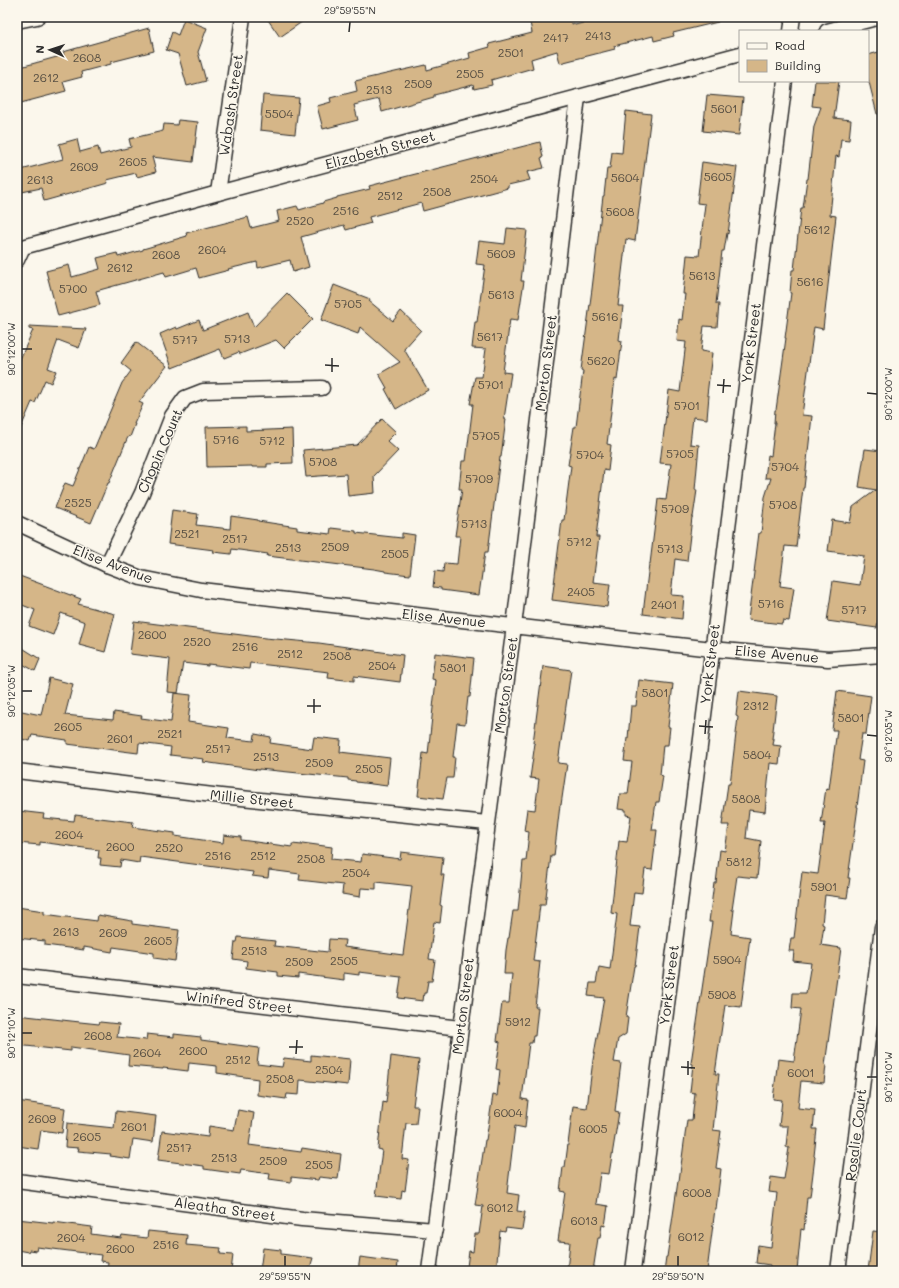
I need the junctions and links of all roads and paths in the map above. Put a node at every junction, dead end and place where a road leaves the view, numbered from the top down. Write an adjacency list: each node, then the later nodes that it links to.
1 (37, 17): 5 (street)
2 (243, 17): 11 (street, Wabash Street)
3 (793, 17): 6 (street)
4 (880, 17): 7 (street)
5 (17, 21)
6 (791, 30)
7 (831, 30)
8 (739, 54): 10 (street, Elizabeth Street)
9 (785, 82): 17 (street, York Street)
10 (578, 98): 11 (street, Elizabeth Street); 16 (street, Morton Street)
11 (218, 193): 12 (street, Elizabeth Street)
12 (19, 254)
13 (322, 388): 15 (street, Chopin Court)
14 (17, 523): 15 (street, Elise Avenue)
15 (107, 565): 16 (street, Elise Avenue)
16 (514, 626): 17 (street, Elise Avenue); 20 (street, Morton Street)
17 (712, 649): 18 (street, Elise Avenue); 27 (street, York Street)
18 (882, 655)
19 (17, 771): 20 (street, Millie Street)
20 (487, 823): 23 (street, Morton Street)
21 (882, 927): 28 (street, Rosalie Court)
22 (17, 976): 23 (street, Winifred Street)
23 (460, 1028): 25 (street, Morton Street)
24 (17, 1181): 25 (street, Aleatha Street)
25 (435, 1230): 26 (street, Morton Street)
26 (429, 1271)
27 (633, 1271)
28 (838, 1271)

